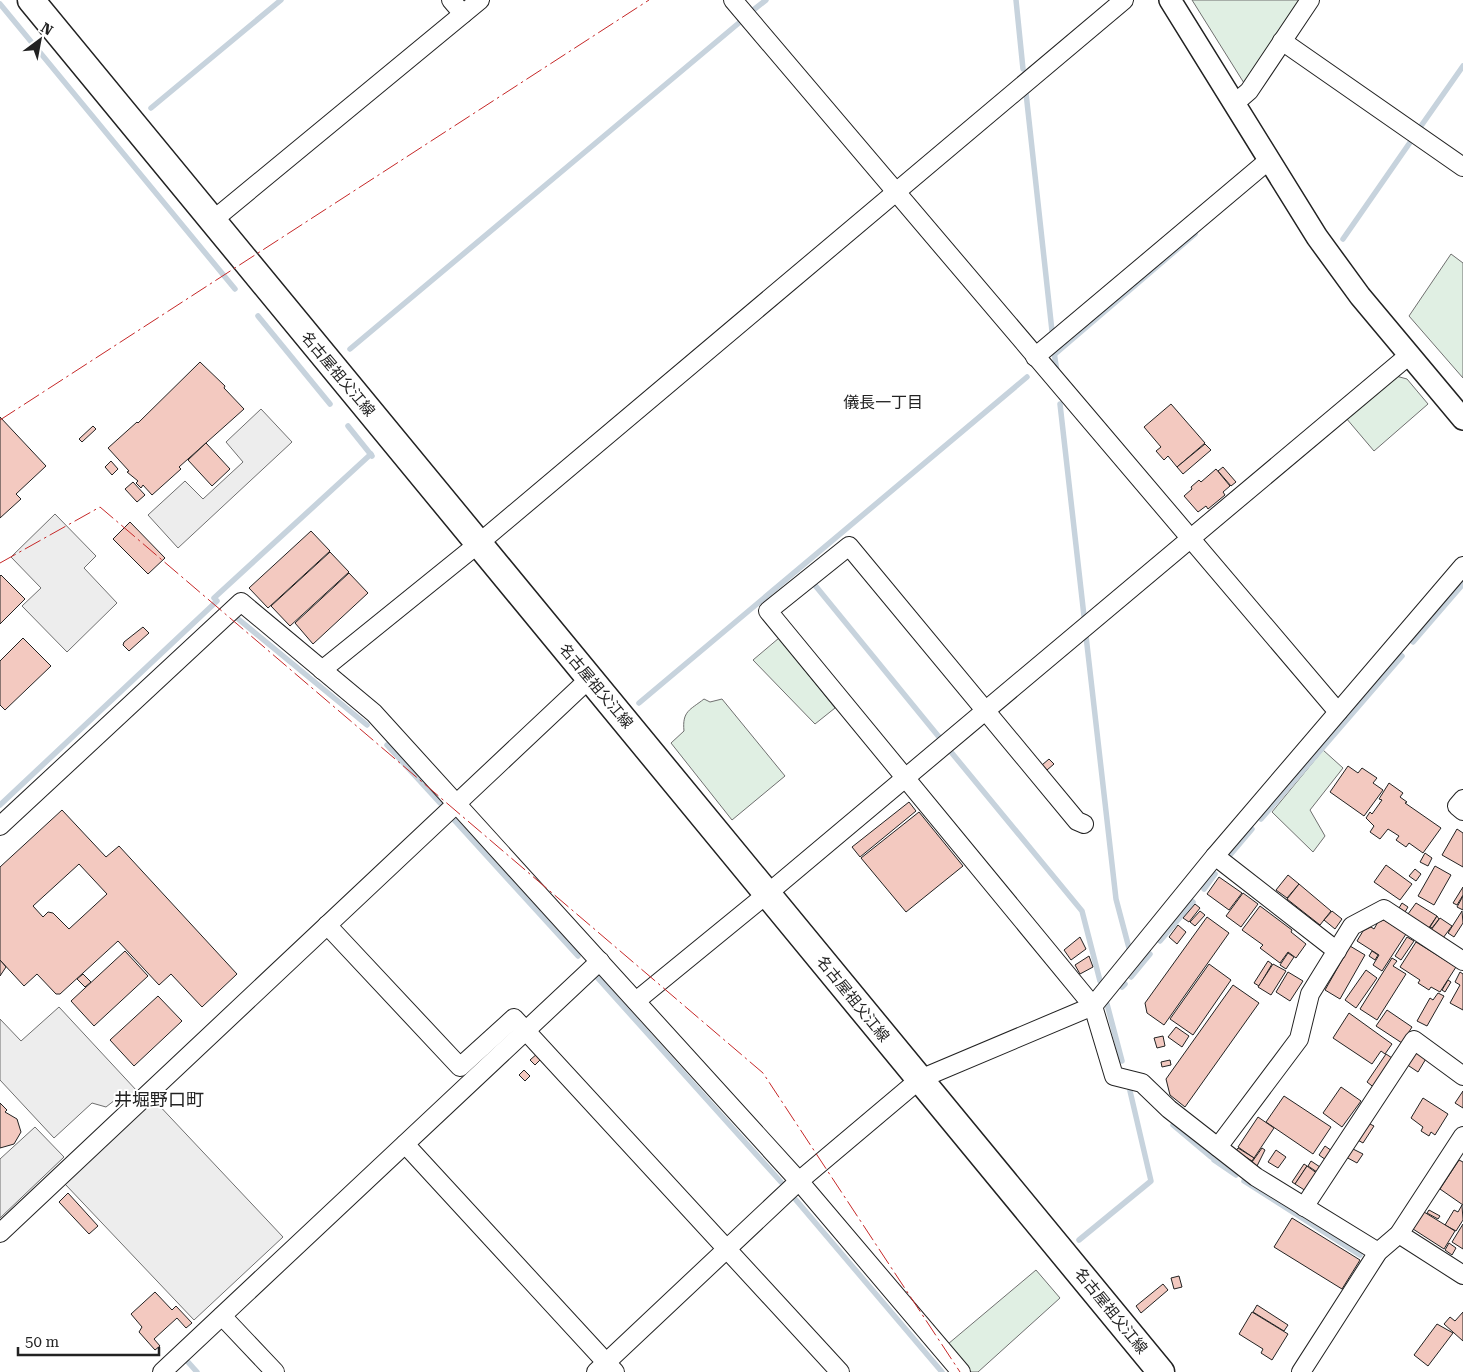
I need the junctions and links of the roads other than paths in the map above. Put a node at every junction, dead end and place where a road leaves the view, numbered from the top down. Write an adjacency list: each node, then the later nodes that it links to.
1 (31, 0): 14 (main road, 名古屋祖父江線)
2 (451, 0): 8 (street)
3 (480, 0): 8 (street)
4 (733, 0): 13 (street)
5 (1124, 0): 13 (street)
6 (1170, 0): 10 (street)
7 (1310, 0): 9 (street)
8 (463, 14): 14 (street)
9 (1282, 41): 10 (street); 12 (street)
10 (1234, 104): 11 (street)
11 (1269, 160): 15 (street); 16 (street)
12 (1463, 168)
13 (896, 192): 16 (street); 19 (street)
14 (212, 221): 19 (main road, 名古屋祖父江線)
15 (1408, 356): 17 (street); 18 (street)
16 (1034, 357): 18 (street)
17 (1463, 419)
18 (1190, 539): 23 (street); 24 (street)
19 (478, 544): 21 (street); 22 (main road, 名古屋祖父江線)
20 (1463, 566): 24 (street)
21 (322, 670): 27 (street); 30 (street)
22 (589, 679): 27 (street); 32 (main road, 名古屋祖父江線)
23 (986, 710): 25 (street); 25 (street); 29 (street)
24 (1338, 712): 31 (street)
25 (905, 778): 32 (street); 38 (street)
26 (1463, 799): 28 (street)
27 (456, 804): 33 (street); 36 (street)
28 (1463, 811)
29 (1084, 824)
30 (0, 826)
31 (1215, 856): 34 (street); 38 (street)
32 (767, 894): 37 (street); 41 (main road, 名古屋祖父江線)
33 (327, 925): 39 (street); 47 (street)
34 (1336, 951): 35 (street); 44 (street)
35 (1463, 960)
36 (600, 961): 37 (street); 39 (street)
37 (636, 1001): 45 (street)
38 (1093, 1006): 41 (street); 44 (street)
39 (526, 1030): 43 (street); 49 (street)
40 (1463, 1076): 46 (street)
41 (920, 1079): 45 (street); 58 (main road, 名古屋祖父江線)
42 (1463, 1136): 48 (street)
43 (405, 1144): 52 (street); 53 (street)
44 (1218, 1147): 46 (street)
45 (799, 1181): 49 (street); 57 (street)
46 (1304, 1207): 50 (street)
47 (0, 1233)
48 (1399, 1234): 50 (street); 51 (street)
49 (727, 1249): 53 (street); 56 (street)
50 (1378, 1252): 59 (street)
51 (1463, 1275)
52 (222, 1316): 54 (street); 55 (street)
53 (606, 1369)
54 (162, 1372)
55 (275, 1372)
56 (840, 1372)
57 (962, 1372)
58 (1161, 1372)
59 (1301, 1372)

